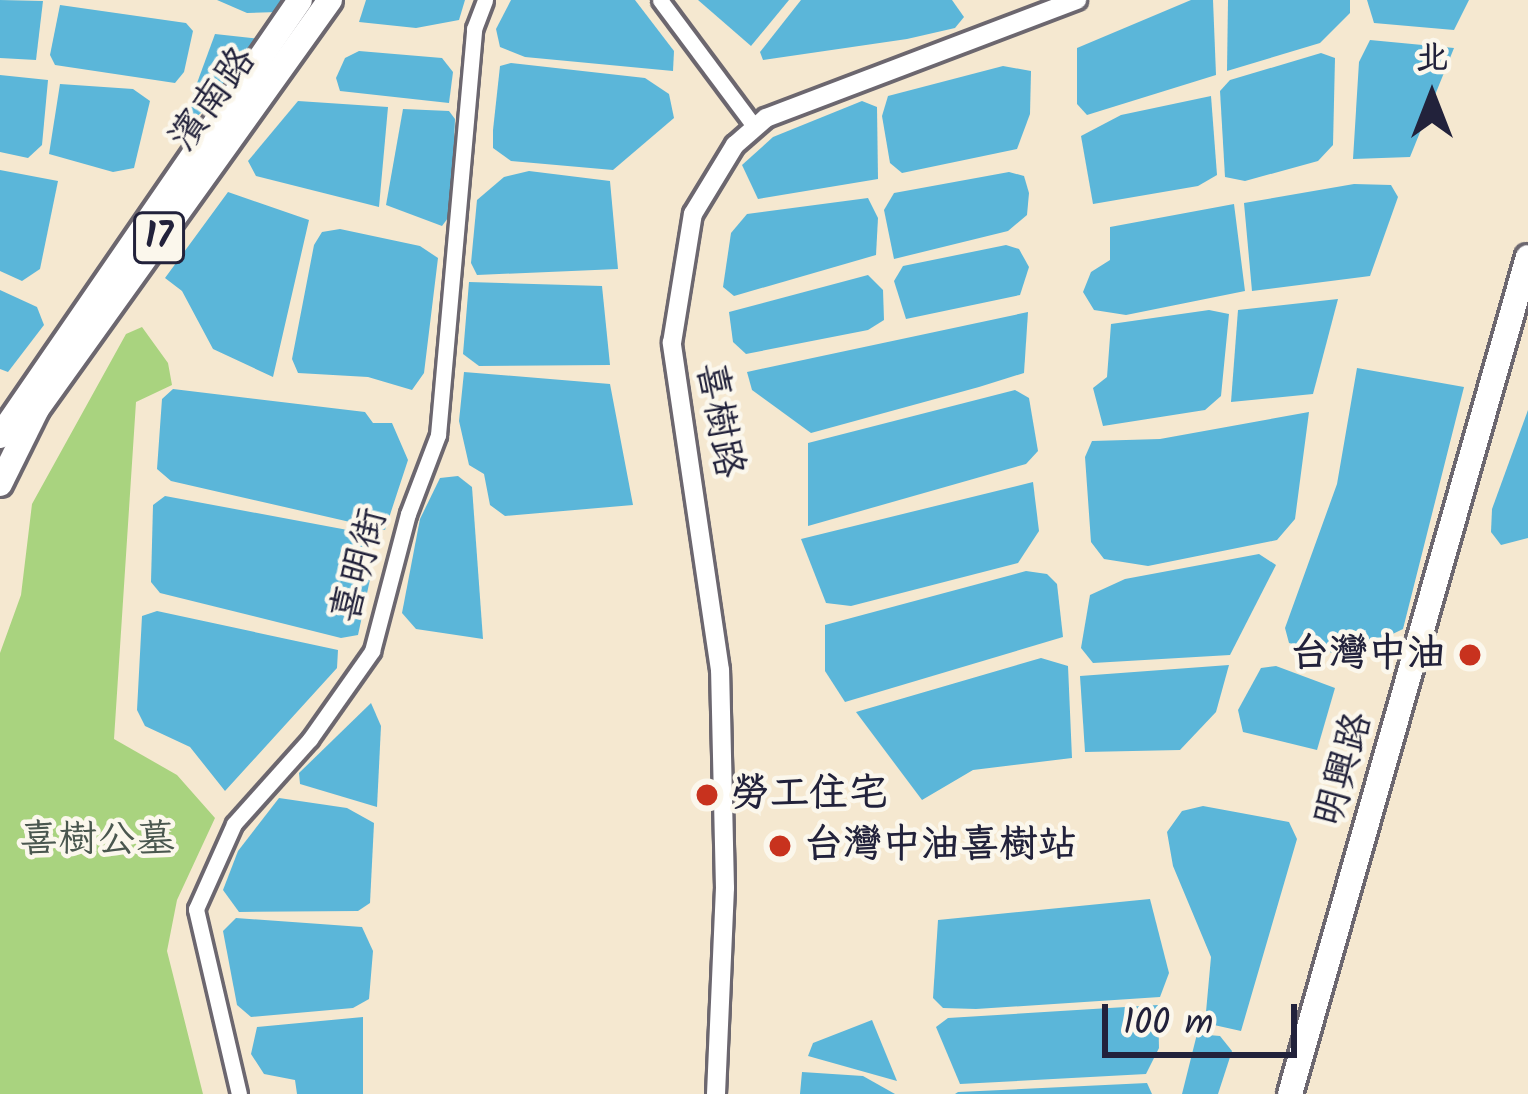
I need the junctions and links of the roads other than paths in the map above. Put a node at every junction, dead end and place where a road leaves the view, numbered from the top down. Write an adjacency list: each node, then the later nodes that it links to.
1 (300, 0): 9 (main road, 濱南路 / 17)
2 (330, 0): 10 (main road, 濱南路 / 17)
3 (485, 0): 11 (street, 喜明街)
4 (660, 0): 6 (street)
5 (1078, 0): 6 (street)
6 (754, 126): 12 (street, 喜樹路)
7 (1528, 257): 13 (main road, 明興路)
8 (1528, 315): 14 (main road, 明興路)
9 (0, 436)
10 (0, 484)
11 (239, 1094)
12 (716, 1094)
13 (1290, 1094)
14 (1306, 1094)

